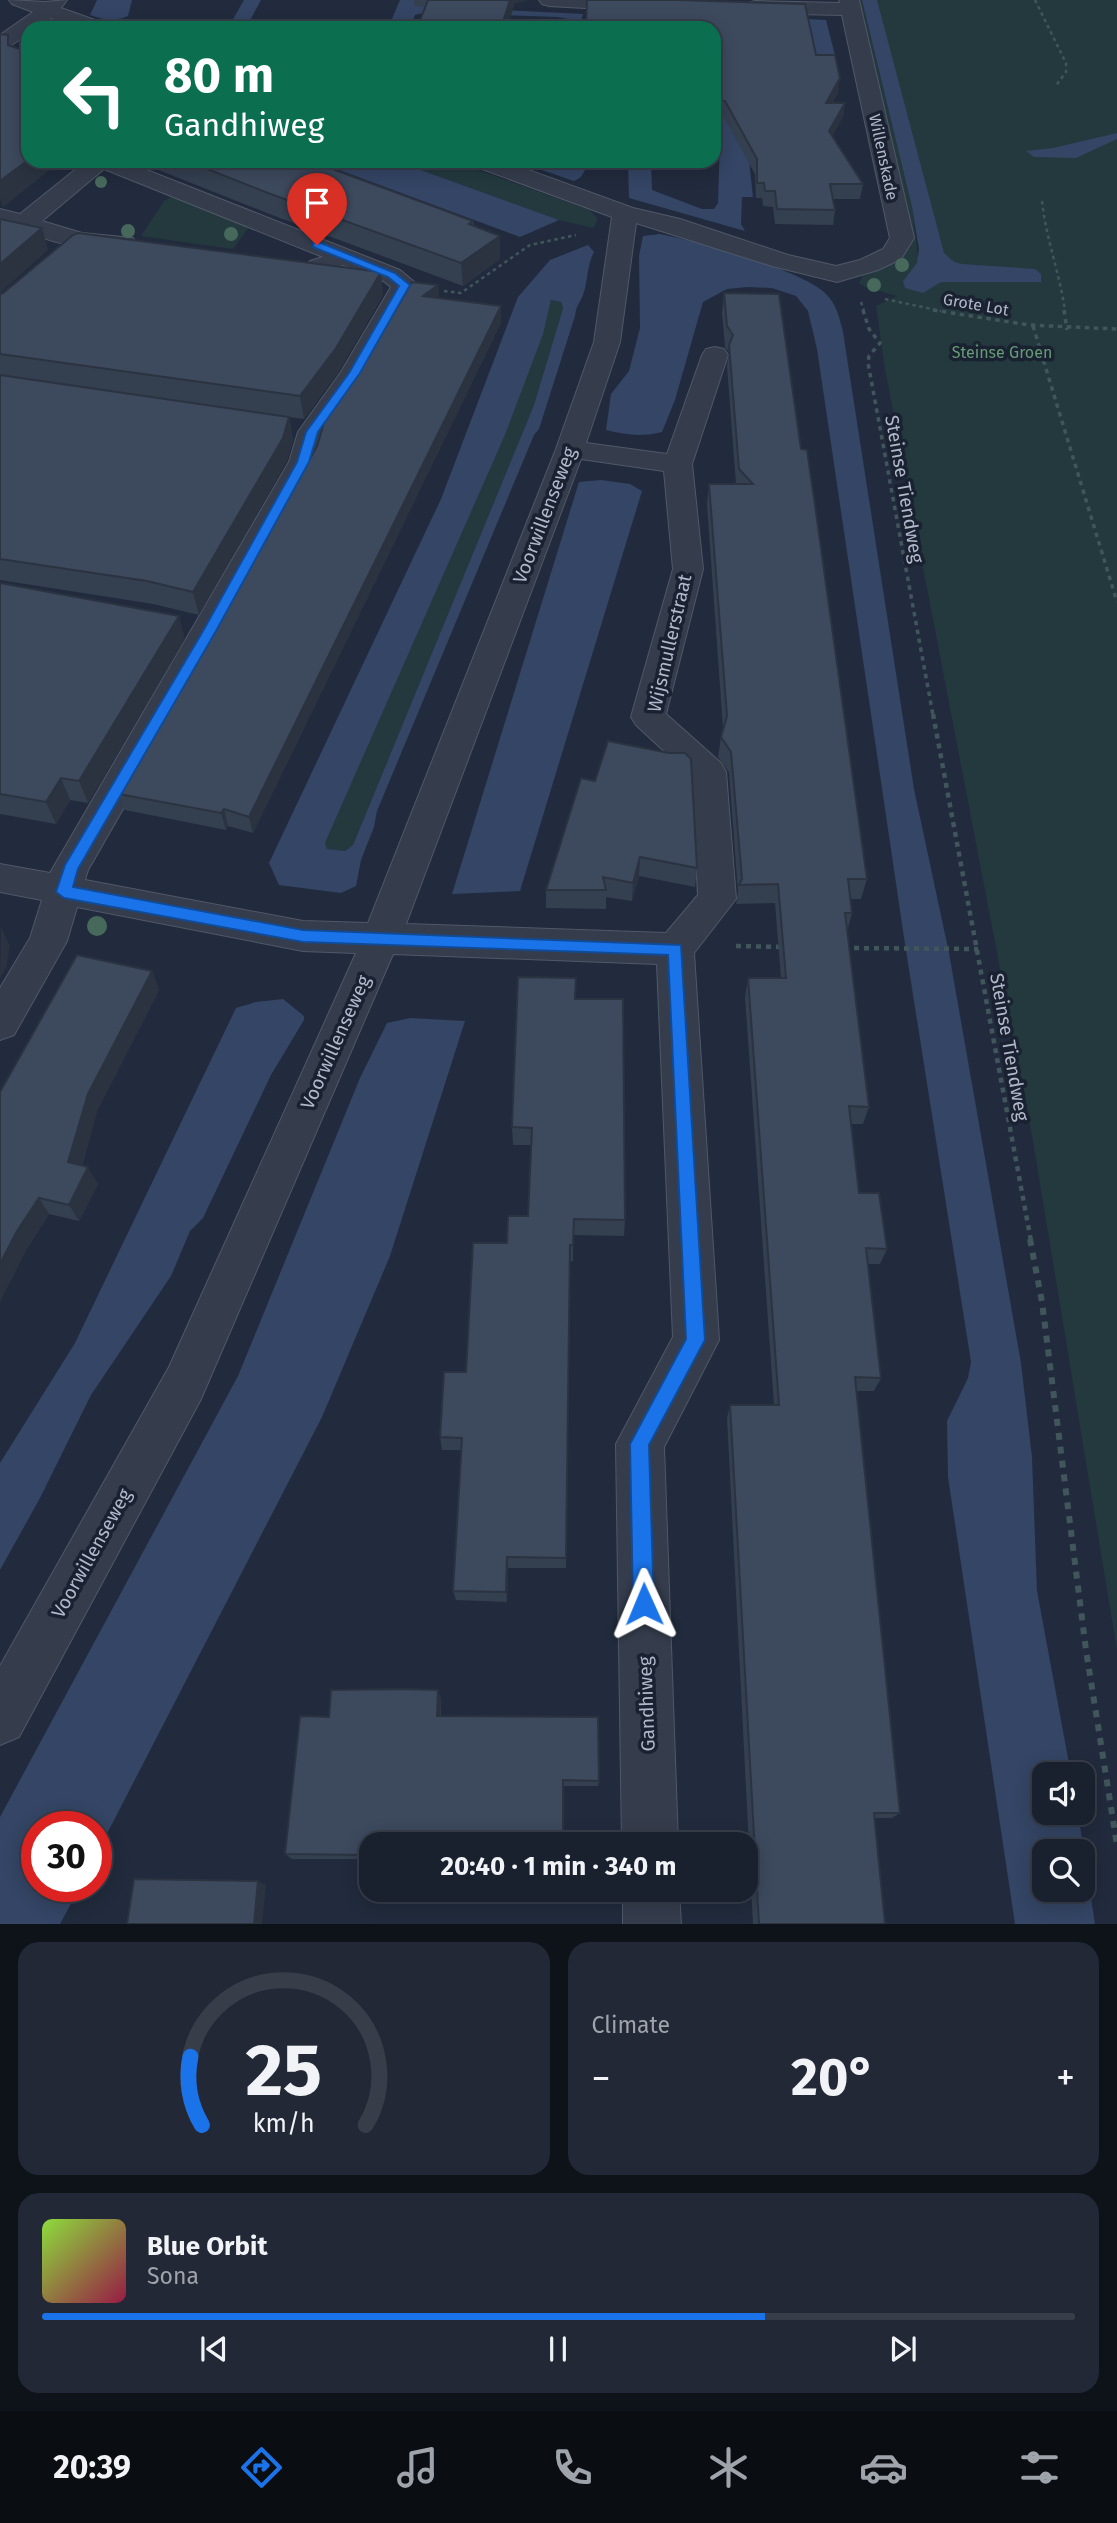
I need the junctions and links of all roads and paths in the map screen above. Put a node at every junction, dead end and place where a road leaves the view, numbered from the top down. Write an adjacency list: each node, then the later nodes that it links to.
1 (19, 0): 5 (street)
2 (549, 0): 6 (street)
3 (1035, 0): 12 (path)
4 (850, 4): 7 (street); 25 (street, Willenskade)
5 (53, 5): 8 (street); 9 (street)
6 (664, 5)
7 (734, 6)
8 (31, 21)
9 (85, 21)
10 (21, 29): 11 (street)
11 (0, 44)
12 (1055, 87)
13 (93, 168): 19 (street)
14 (120, 168): 22 (street)
15 (501, 168): 17 (street)
16 (1042, 201): 29 (path)
17 (625, 213): 25 (street); 26 (path); 31 (street, Voorwillenseweg)
18 (0, 216): 19 (street)
19 (26, 222): 20 (street)
20 (80, 240): 21 (street); 23 (street)
21 (148, 246)
22 (340, 255): 24 (street); 26 (street)
23 (55, 263)
24 (298, 266)
25 (837, 274): 27 (path, Grote Lot); 42 (path, Steinse Tiendweg)
26 (405, 285): 35 (street)
27 (1033, 326): 29 (path, Grote Lot); 33 (path)
28 (1117, 329): 29 (path, Grote Lot)
29 (1067, 330)
30 (715, 355): 32 (street, Wijsmullerstraat)
31 (570, 449): 32 (street); 38 (street, Voorwillenseweg)
32 (678, 464): 41 (street, Wijsmullerstraat)
33 (1117, 602)
34 (176, 623): 35 (street)
35 (209, 631): 37 (street)
36 (0, 878): 37 (street)
37 (64, 892): 38 (street); 43 (street)
38 (381, 939): 41 (street); 44 (street, Voorwillenseweg)
39 (788, 947): 41 (path)
40 (844, 948): 42 (path)
41 (675, 949): 47 (street, Gandhiweg)
42 (978, 949): 45 (path, Steinse Tiendweg)
43 (0, 1023)
44 (0, 1718)
45 (1111, 1808): 46 (path); 48 (path, Steinse Tiendweg)
46 (1117, 1815)
47 (650, 1832)
48 (1117, 1845)
49 (651, 1902): 50 (street)
50 (652, 1924)

